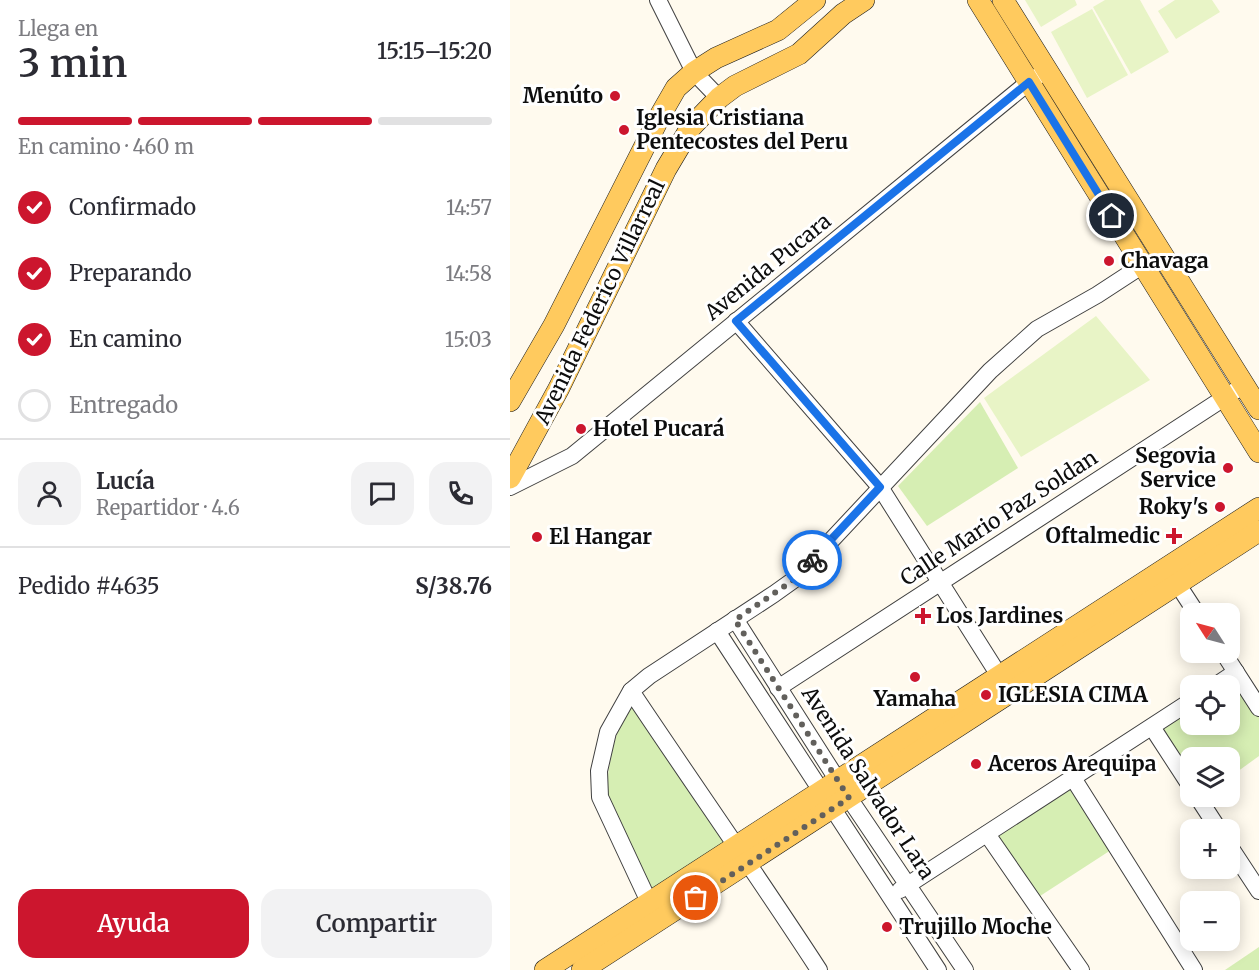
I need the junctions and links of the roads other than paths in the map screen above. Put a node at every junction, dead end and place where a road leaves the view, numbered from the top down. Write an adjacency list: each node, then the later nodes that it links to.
1 (658, 0): 7 (street)
2 (815, 0): 7 (main road, Avenida Federico Villarreal)
3 (864, 0): 9 (main road, Avenida Federico Villarreal)
4 (978, 0): 8 (main road)
5 (1003, 0): 6 (main road)
6 (1047, 71): 8 (street, Avenida Pucara); 10 (main road)
7 (694, 72): 9 (street); 15 (main road, Avenida Federico Villarreal)
8 (1029, 82): 11 (main road); 12 (street, Avenida Pucara)
9 (719, 98): 18 (main road, Avenida Federico Villarreal)
10 (1155, 243): 11 (main road); 13 (main road)
11 (1139, 259): 14 (main road); 20 (street)
12 (736, 321): 19 (street, Avenida Pucara); 20 (street)
13 (1244, 385): 14 (street, Calle Mario Paz Soldan); 16 (main road)
14 (1225, 397): 17 (main road); 24 (street, Calle Mario Paz Soldan)
15 (510, 401)
16 (1259, 409)
17 (1259, 452)
18 (510, 478)
19 (510, 487)
20 (880, 487): 24 (street); 26 (street)
21 (1259, 508): 23 (main road)
22 (1259, 531): 23 (main road)
23 (1173, 576): 25 (street); 31 (main road); 39 (main road)
24 (942, 582): 31 (street); 32 (street, Calle Mario Paz Soldan)
25 (1190, 603)
26 (735, 620): 27 (street); 32 (street, Avenida Salvador Lara)
27 (717, 631): 33 (street); 39 (street, Avenida Salvador Lara)
28 (1230, 663): 29 (street)
29 (1236, 672): 30 (street); 35 (street)
30 (1232, 675)
31 (1000, 677): 39 (main road)
32 (778, 688): 39 (street, Avenida Salvador Lara)
33 (631, 691): 41 (street); 47 (street)
34 (1180, 708): 36 (street)
35 (1259, 708)
36 (1152, 727): 37 (street); 38 (street)
37 (1180, 770)
38 (1073, 778): 40 (street); 54 (street)
39 (835, 795): 41 (main road); 43 (main road); 44 (street, Avenida Salvador Lara); 46 (street, Avenida Salvador Lara)
40 (987, 834): 44 (street); 53 (street)
41 (735, 846): 43 (street); 47 (main road)
42 (1240, 862): 45 (street)
43 (748, 864): 49 (main road); 50 (street)
44 (908, 885): 46 (street); 52 (street, Avenida Salvador Lara)
45 (1259, 891)
46 (889, 897): 51 (street, Avenida Salvador Lara)
47 (649, 902): 48 (main road)
48 (545, 970)
49 (582, 970)
50 (819, 970)
51 (938, 970)
52 (964, 970)
53 (1081, 970)
54 (1194, 970)

